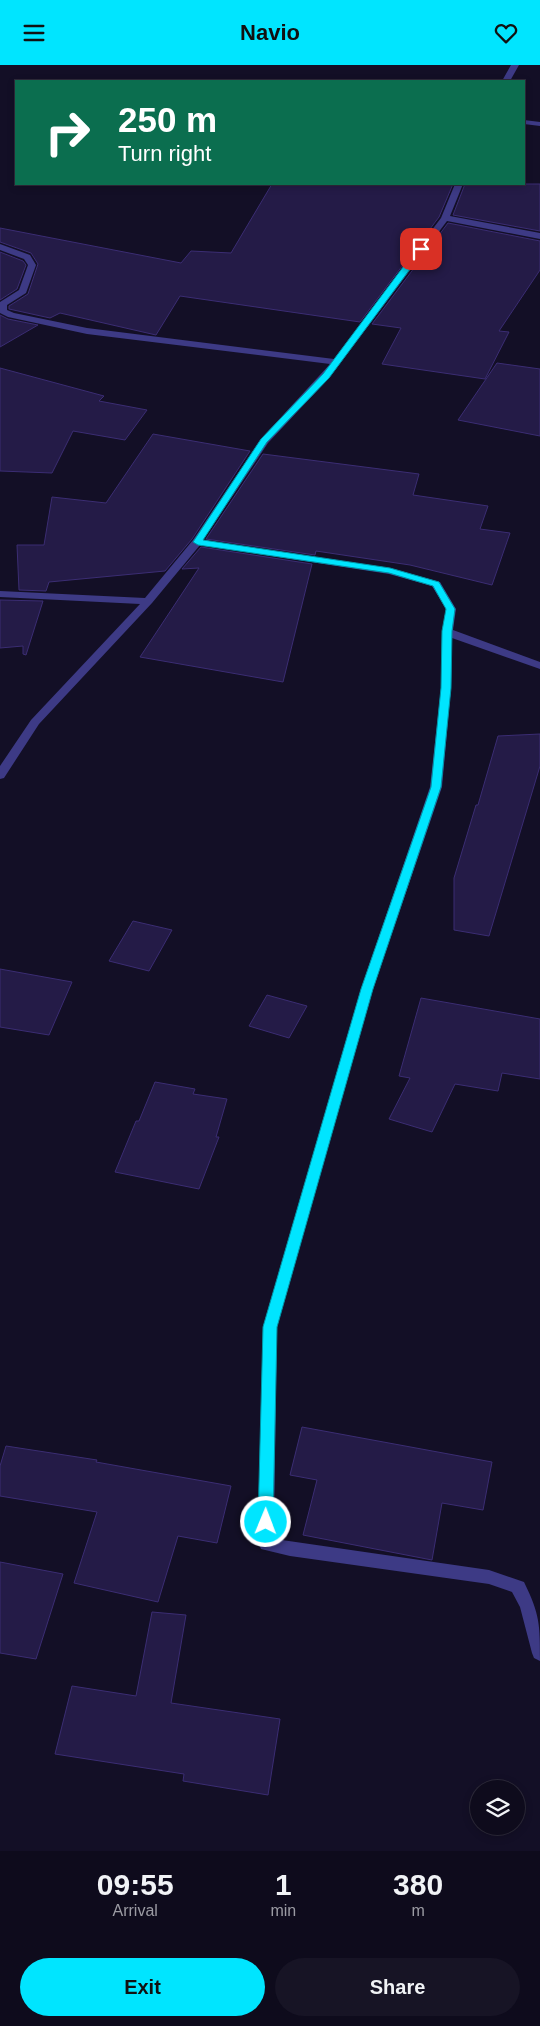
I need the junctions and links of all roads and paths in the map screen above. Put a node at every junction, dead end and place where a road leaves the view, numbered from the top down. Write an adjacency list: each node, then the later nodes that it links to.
1 (515, 65): 2 (street)
2 (507, 80)
3 (525, 122): 4 (street)
4 (540, 124)
5 (459, 185): 6 (street)
6 (445, 218): 7 (street); 9 (street)
7 (540, 236)
8 (0, 247): 9 (street)
9 (336, 362): 10 (street)
10 (198, 542): 12 (street); 13 (street)
11 (0, 594): 12 (street)
12 (148, 601): 15 (street)
13 (447, 631): 14 (street); 16 (street)
14 (540, 666)
15 (0, 775)
16 (540, 1653)

